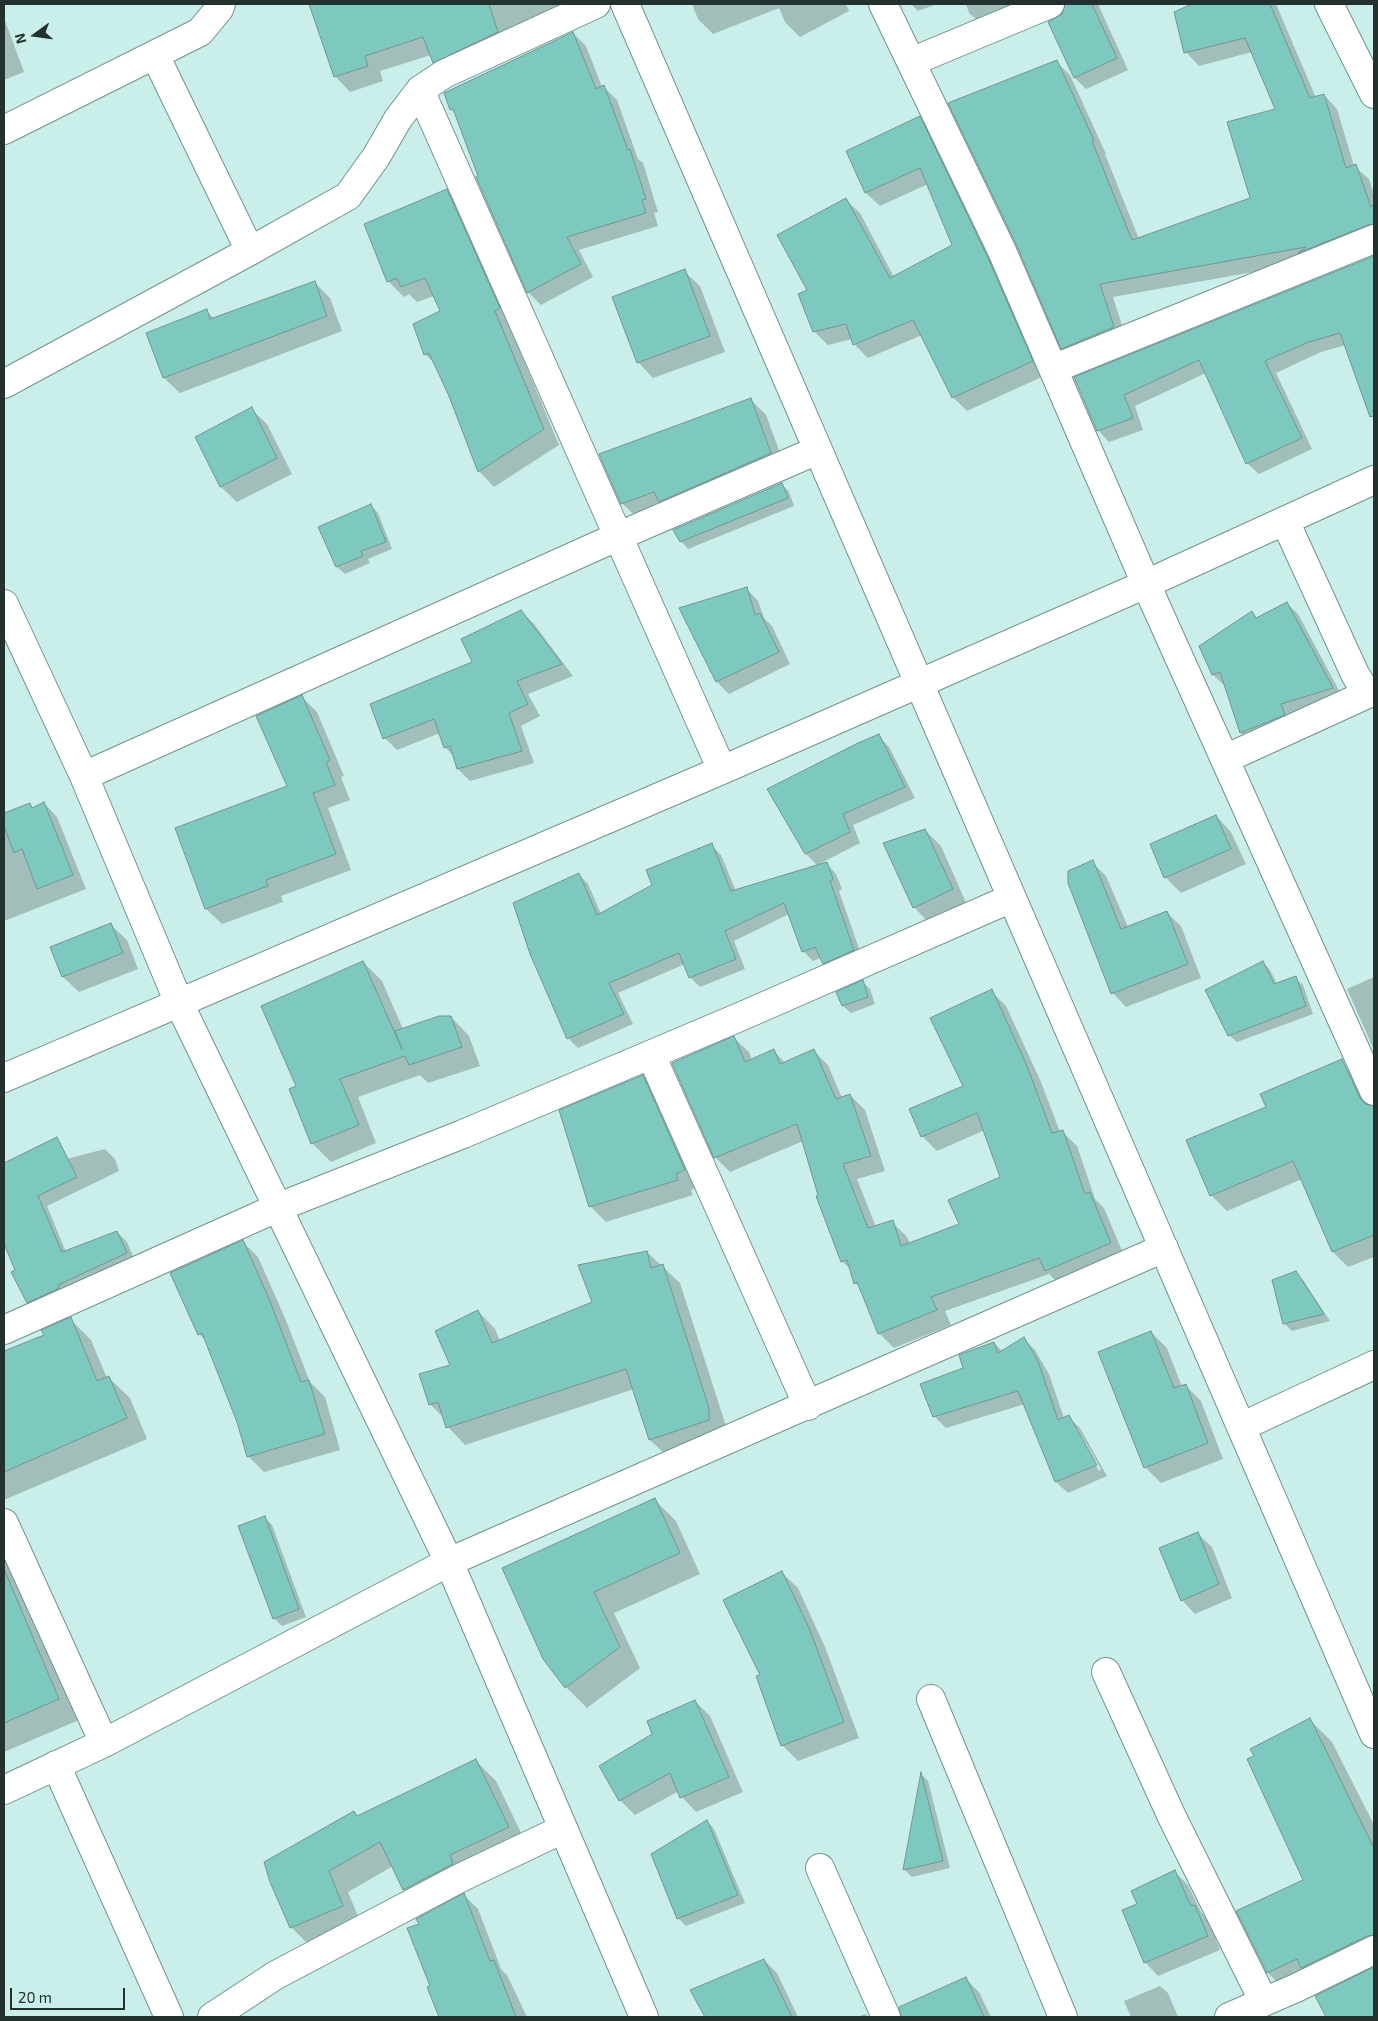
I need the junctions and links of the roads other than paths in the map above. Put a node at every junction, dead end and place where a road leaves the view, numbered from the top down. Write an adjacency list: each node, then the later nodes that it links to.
1 (221, 4): 7 (street)
2 (596, 4): 9 (street)
3 (625, 4): 16 (street)
4 (883, 4): 8 (street)
5 (1050, 4): 8 (street)
6 (1330, 4): 10 (street)
7 (154, 55): 11 (street); 13 (street)
8 (911, 62): 14 (street)
9 (420, 90): 13 (street); 19 (street)
10 (1374, 94)
11 (4, 130)
12 (1374, 239): 14 (street)
13 (250, 251): 15 (street)
14 (1053, 369): 20 (street)
15 (4, 384)
16 (818, 450): 19 (street); 22 (street)
17 (1374, 480): 18 (street)
18 (1285, 521): 20 (street); 23 (street)
19 (620, 536): 25 (street); 26 (street)
20 (1146, 584): 22 (street); 24 (street)
21 (4, 604): 26 (street)
22 (919, 684): 25 (street); 27 (street)
23 (1371, 693): 24 (street)
24 (1225, 759): 31 (street)
25 (722, 770): 28 (street)
26 (84, 776): 28 (street)
27 (1012, 898): 29 (street); 33 (street)
28 (179, 1003): 30 (street); 32 (street)
29 (651, 1055): 32 (street); 36 (street)
30 (4, 1078)
31 (1374, 1091)
32 (279, 1207): 34 (street); 39 (street)
33 (1164, 1248): 36 (street); 37 (street)
34 (4, 1330)
35 (1374, 1365): 37 (street)
36 (808, 1406): 39 (street)
37 (1241, 1427): 42 (street)
38 (4, 1523): 43 (street)
39 (449, 1562): 43 (street); 46 (street)
40 (1106, 1672): 49 (street)
41 (930, 1699): 54 (street)
42 (1374, 1734)
43 (104, 1743): 44 (street)
44 (56, 1765): 45 (street); 50 (street)
45 (4, 1790)
46 (563, 1829): 51 (street); 52 (street)
47 (820, 1868): 53 (street)
48 (1374, 1950): 49 (street)
49 (1264, 2002): 55 (street)
50 (169, 2017)
51 (212, 2017)
52 (644, 2017)
53 (886, 2017)
54 (1063, 2017)
55 (1229, 2017)

